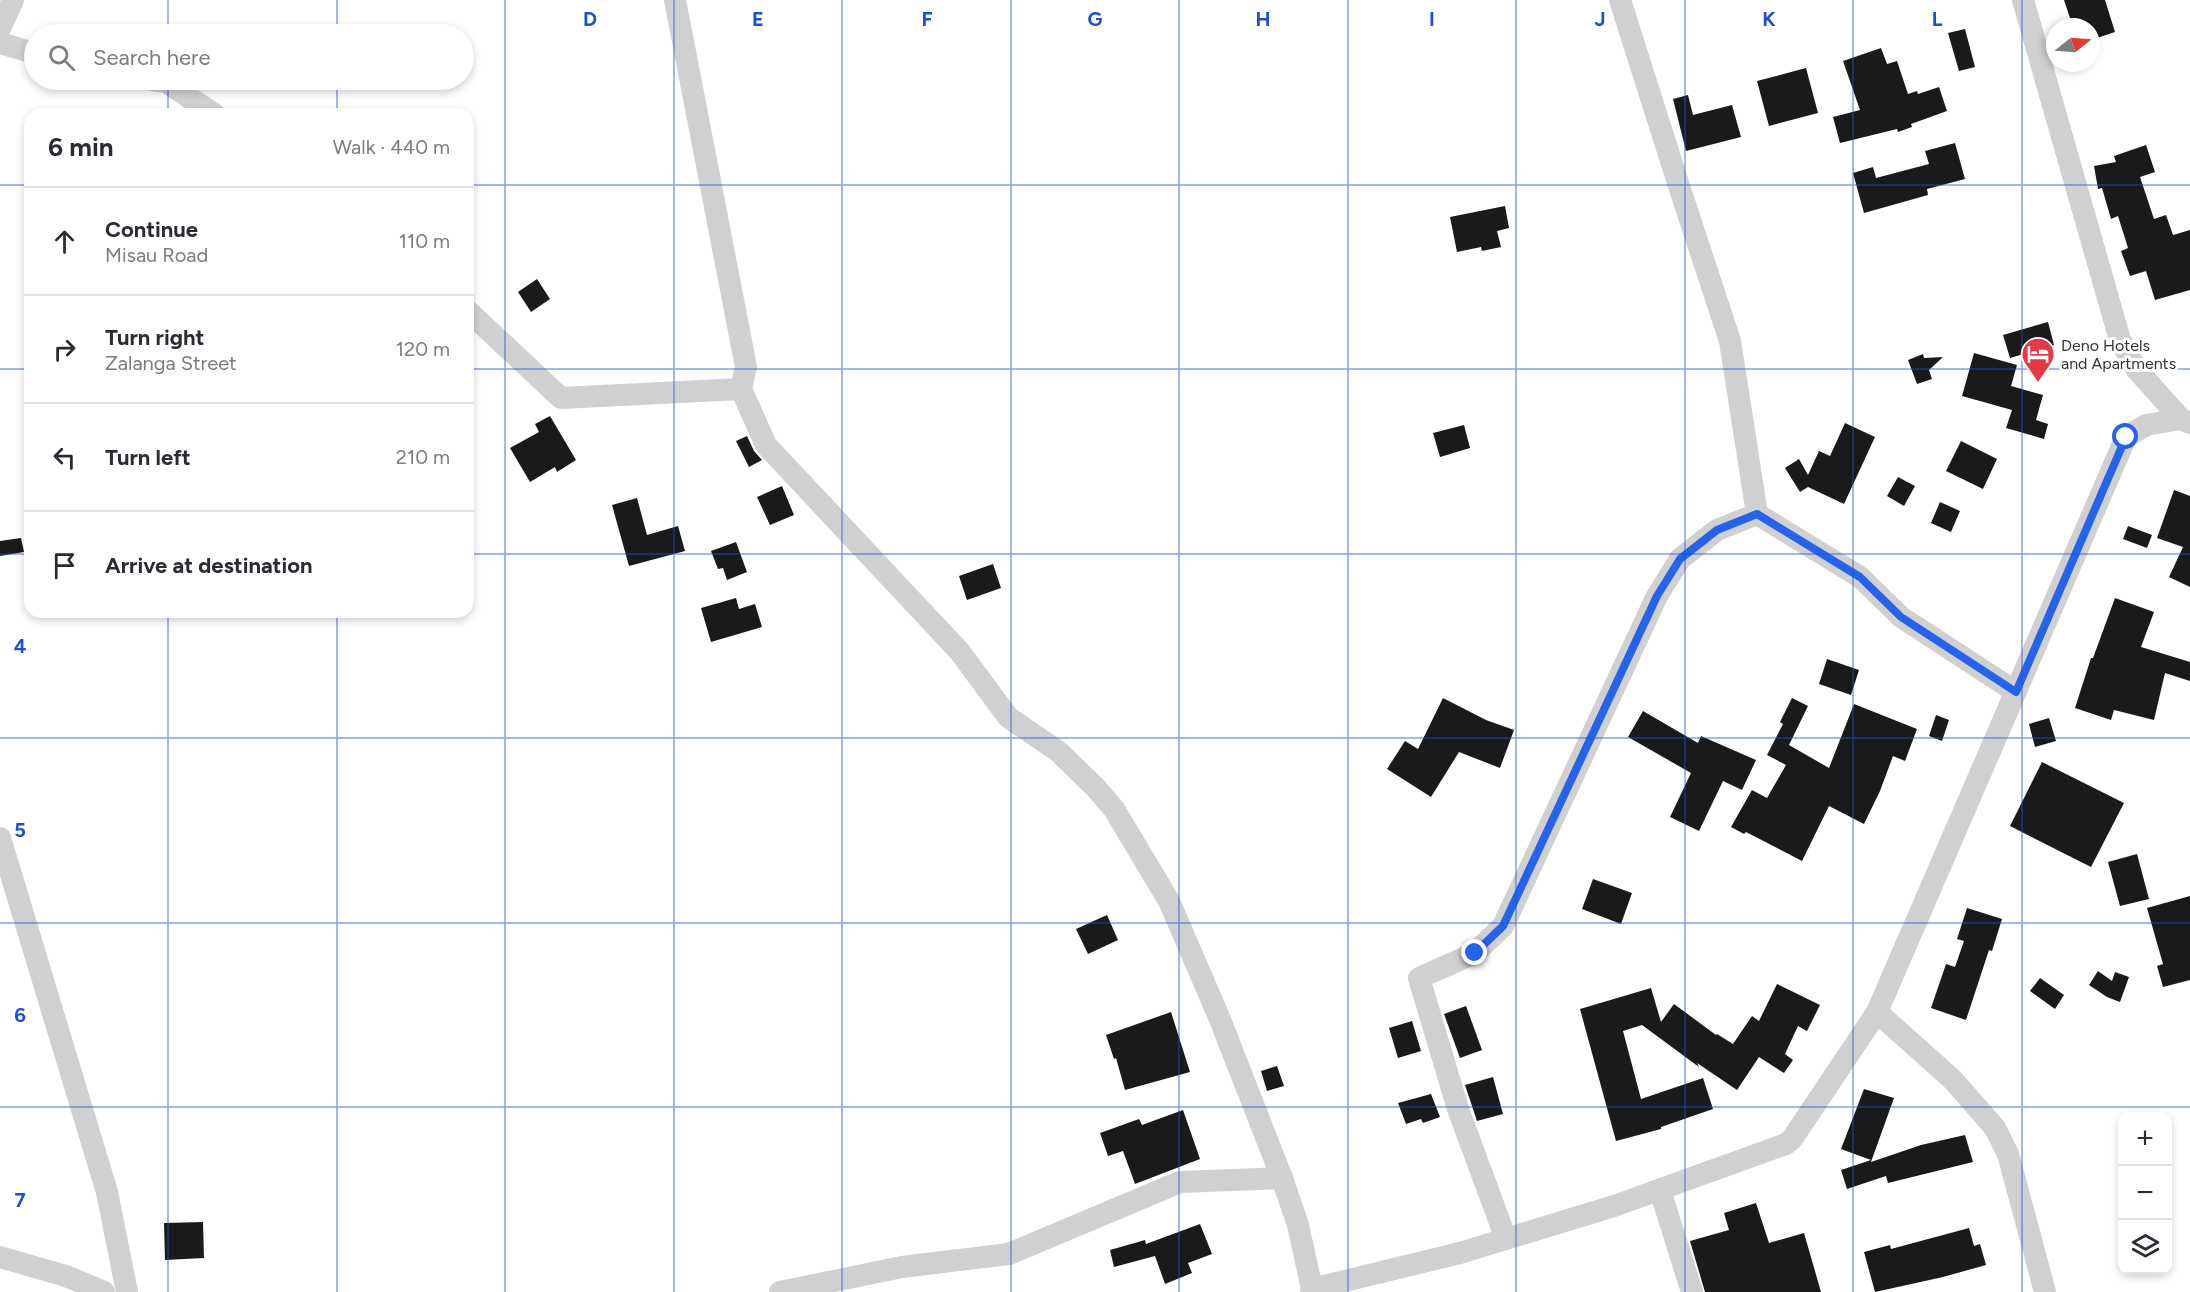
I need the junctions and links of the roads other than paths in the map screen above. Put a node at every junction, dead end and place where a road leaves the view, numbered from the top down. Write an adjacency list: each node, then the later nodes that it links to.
1 (13, 0): 5 (street)
2 (675, 0): 11 (street)
3 (1620, 0): 13 (street)
4 (2023, 0): 12 (street)
5 (0, 28)
6 (0, 43): 7 (street)
7 (24, 50)
8 (178, 90): 9 (street)
9 (205, 108)
10 (474, 317): 11 (street)
11 (741, 389): 17 (street)
12 (2186, 421): 14 (street)
13 (1757, 514): 14 (street); 19 (street)
14 (2016, 692): 16 (street)
15 (0, 838): 23 (street)
16 (1877, 1012): 18 (street); 26 (street)
17 (1282, 1178): 21 (street); 24 (street)
18 (1660, 1190): 19 (street); 25 (street)
19 (1506, 1239): 21 (street)
20 (0, 1257): 22 (street)
21 (1311, 1290)
22 (104, 1292)
23 (127, 1292)
24 (780, 1292)
25 (1692, 1292)
26 (2045, 1292)

